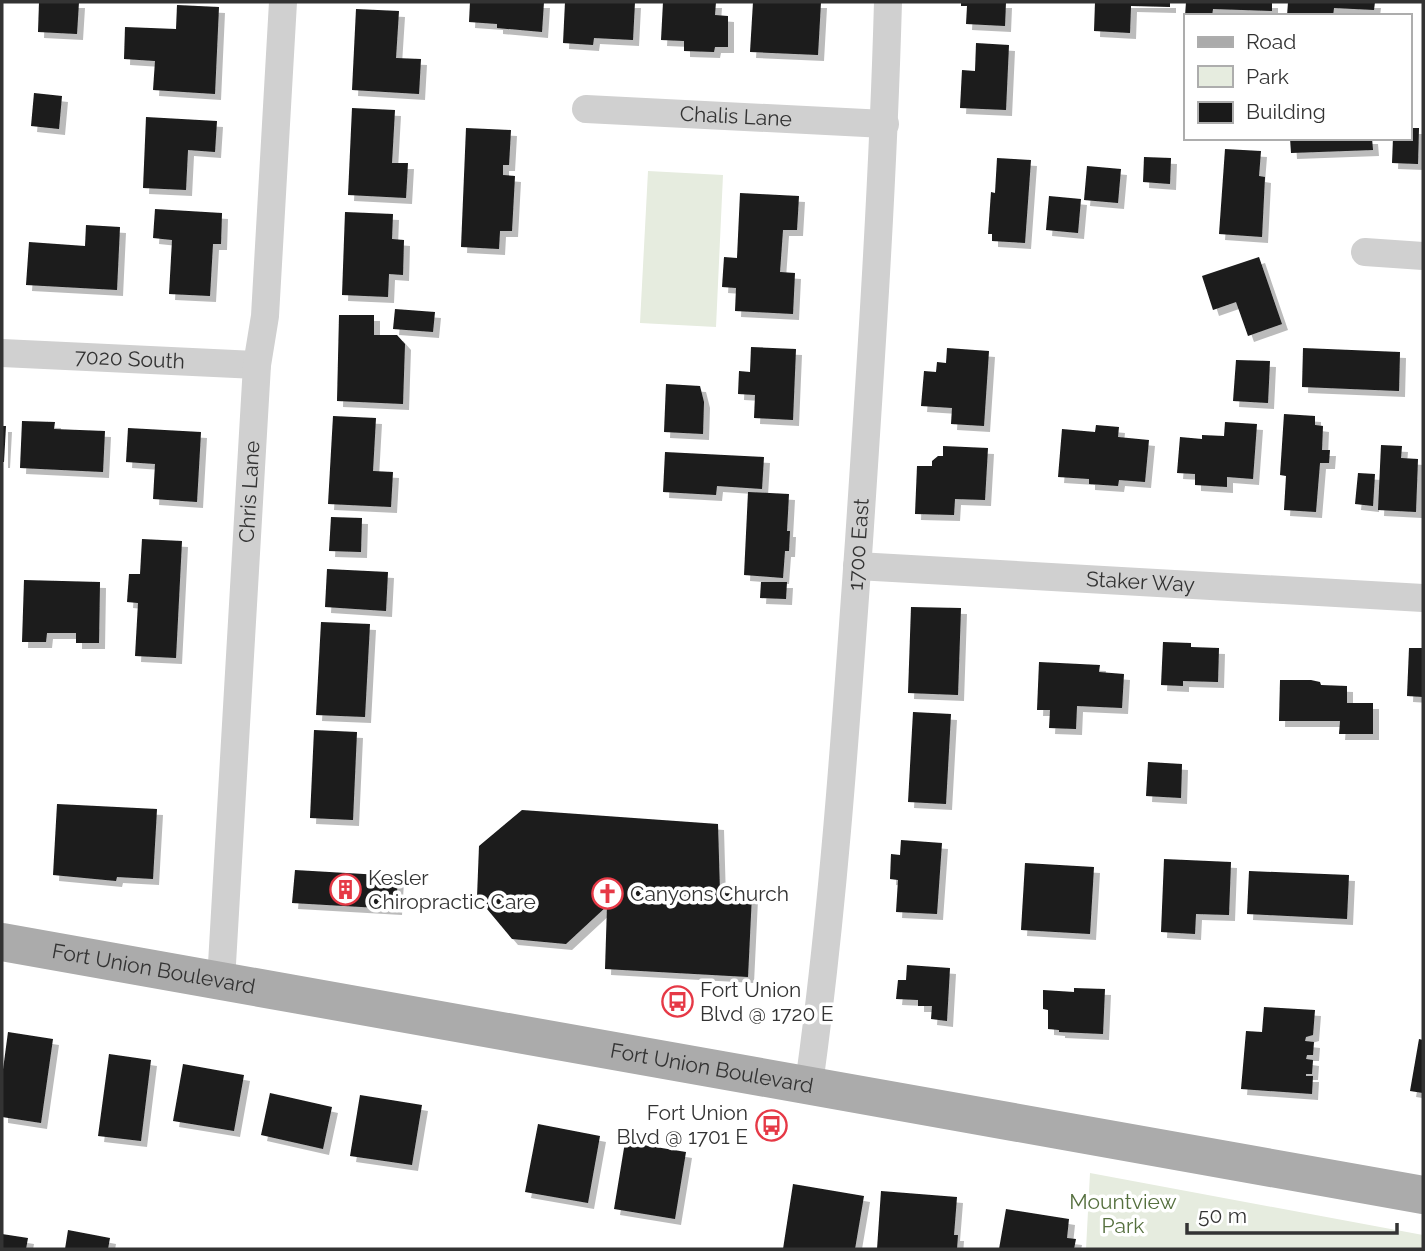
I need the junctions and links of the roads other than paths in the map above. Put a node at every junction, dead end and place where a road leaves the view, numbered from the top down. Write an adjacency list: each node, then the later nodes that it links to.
1 (283, 2): 8 (street, Chris Lane)
2 (888, 2): 4 (street, 1700 East)
3 (586, 109): 4 (street, Chalis Lane)
4 (885, 124): 9 (street, 1700 East)
5 (1365, 252): 6 (street)
6 (1423, 256)
7 (2, 353): 8 (street, 7020 South)
8 (257, 365): 12 (street, Chris Lane)
9 (857, 566): 10 (street, Staker Way); 13 (street, 1700 East)
10 (1423, 598)
11 (2, 942): 12 (main road, Fort Union Boulevard)
12 (221, 981): 13 (main road, Fort Union Boulevard)
13 (808, 1084): 14 (main road, Fort Union Boulevard)
14 (1423, 1195)

